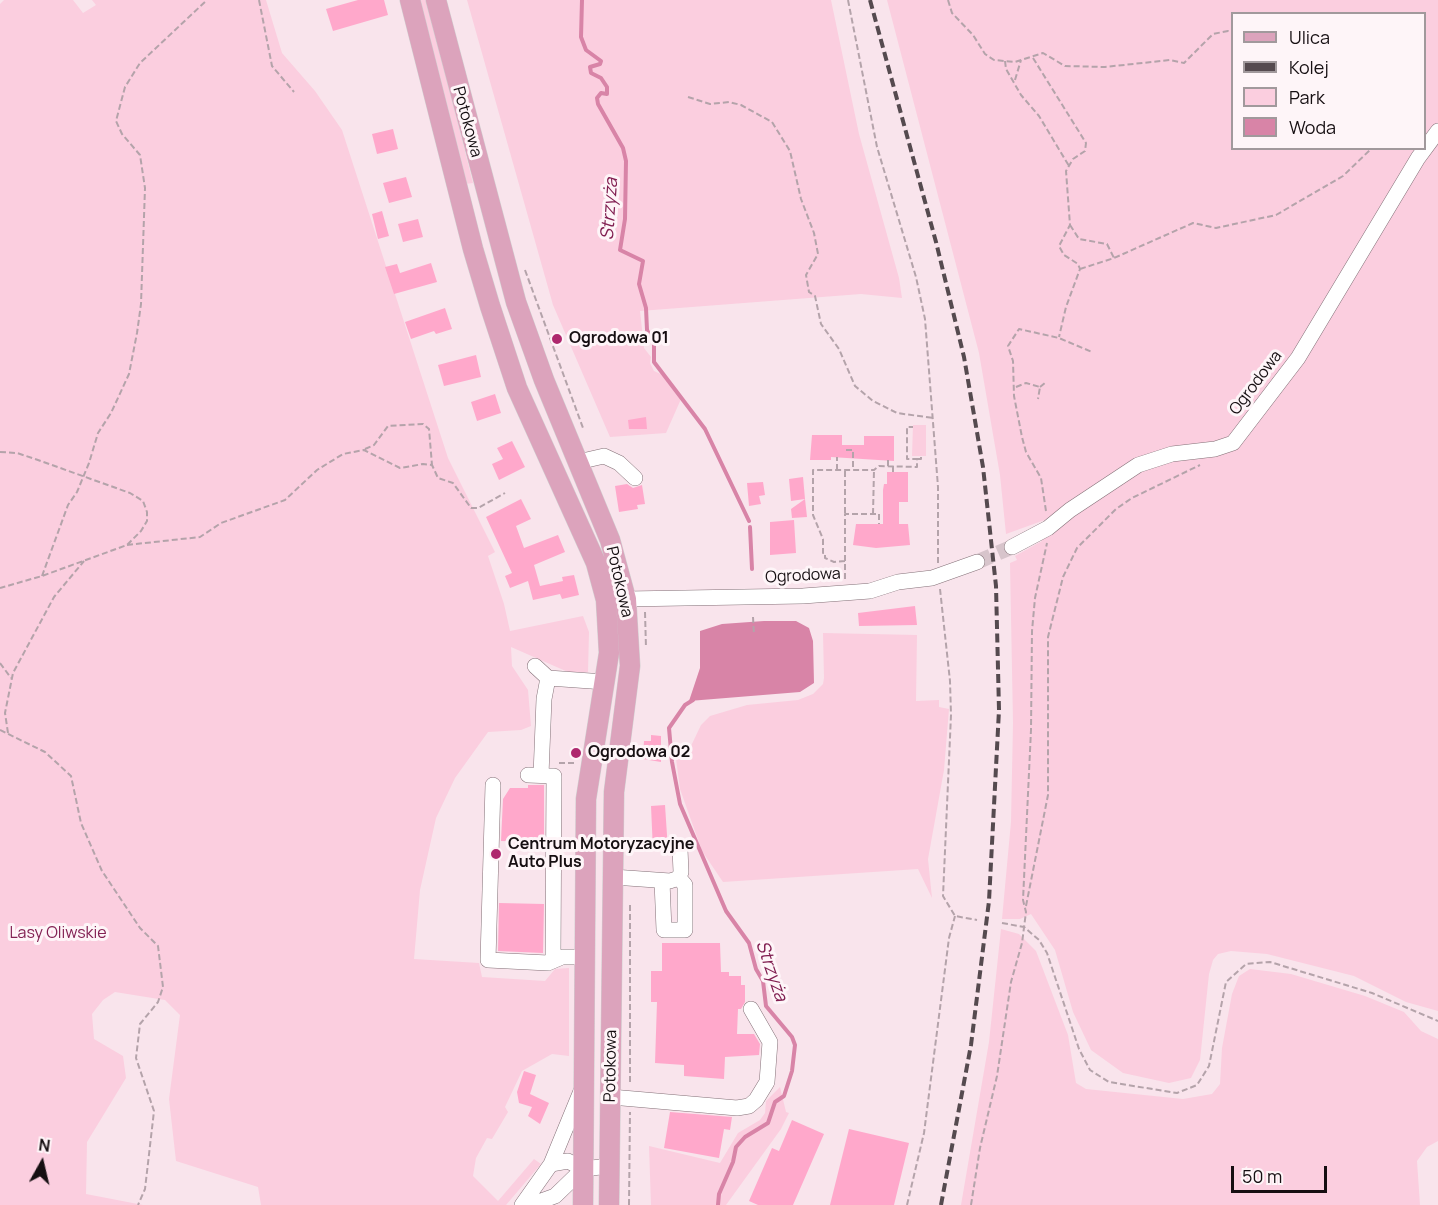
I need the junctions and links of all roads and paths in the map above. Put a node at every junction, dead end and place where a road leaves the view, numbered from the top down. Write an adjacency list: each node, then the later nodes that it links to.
1 (207, 0): 51 (path)
2 (259, 0): 12 (path)
3 (410, 0): 20 (main road, Potokowa)
4 (436, 0): 19 (main road, Potokowa)
5 (848, 0): 31 (path)
6 (948, 0): 10 (path)
7 (1231, 31): 8 (path)
8 (1033, 58): 9 (path); 18 (path)
9 (1022, 60): 10 (path); 11 (path)
10 (1005, 61): 11 (path)
11 (1015, 80): 18 (path)
12 (294, 92)
13 (688, 97): 31 (path)
14 (1438, 132): 15 (street, Ogrodowa)
15 (1426, 148)
16 (1370, 150): 22 (path)
17 (1424, 150): 34 (street, Ogrodowa)
18 (1069, 166): 21 (path)
19 (485, 189): 20 (main road); 42 (main road, Potokowa)
20 (458, 194): 74 (main road, Potokowa)
21 (1070, 225): 22 (path); 24 (path)
22 (1114, 258): 24 (path)
23 (525, 268): 33 (path)
24 (1080, 268): 25 (path)
25 (1059, 338): 26 (path); 28 (path)
26 (1092, 352)
27 (1046, 382): 29 (path)
28 (1016, 387): 29 (path); 57 (path)
29 (1040, 387): 30 (path)
30 (1038, 399)
31 (933, 418): 63 (path)
32 (913, 427): 41 (path)
33 (584, 434)
34 (1228, 447): 57 (street); 85 (path)
35 (364, 450): 43 (path); 43 (path); 58 (path)
36 (846, 450): 48 (path)
37 (0, 452): 51 (path)
38 (921, 456): 41 (path)
39 (837, 457): 46 (path)
40 (888, 457): 44 (path)
41 (917, 459): 45 (path)
42 (578, 462): 52 (street); 67 (main road, Potokowa)
43 (432, 465): 53 (path)
44 (888, 466): 45 (path); 49 (path)
45 (893, 466): 50 (path)
46 (837, 470): 47 (path); 61 (path)
47 (845, 470): 48 (path); 54 (path)
48 (853, 470): 49 (path)
49 (874, 470): 55 (path)
50 (893, 472)
51 (82, 476): 58 (path); 64 (path)
52 (635, 478)
53 (505, 493)
54 (845, 514): 55 (path); 61 (path)
55 (873, 514): 56 (path)
56 (879, 524)
57 (1048, 528): 59 (street); 85 (path)
58 (127, 545): 60 (path)
59 (1012, 548)
60 (84, 561): 64 (path); 73 (path)
61 (845, 561): 65 (path)
62 (977, 562): 63 (street, Ogrodowa)
63 (939, 569): 67 (street, Ogrodowa); 86 (path)
64 (42, 576): 66 (path)
65 (846, 585)
66 (0, 588)
67 (626, 599): 75 (main road, Potokowa)
68 (753, 617): 69 (path)
69 (754, 635)
70 (0, 663): 73 (path)
71 (535, 666): 72 (street)
72 (548, 678): 74 (street); 91 (street)
73 (11, 679): 77 (path)
74 (605, 682): 75 (main road); 90 (main road, Potokowa)
75 (629, 684): 82 (main road, Potokowa)
76 (0, 730): 77 (path)
77 (8, 733): 102 (path)
78 (575, 755): 79 (path)
79 (574, 772)
80 (493, 785): 91 (street)
81 (680, 849): 83 (street)
82 (613, 877): 84 (street); 95 (main road, Potokowa)
83 (679, 878): 84 (street); 84 (street)
84 (662, 881)
85 (1025, 910): 89 (path)
86 (955, 916): 87 (path); 107 (path)
87 (977, 921)
88 (1002, 923): 89 (path)
89 (1024, 927): 93 (path); 108 (path)
90 (585, 957): 91 (street); 94 (main road, Potokowa)
91 (553, 960)
92 (752, 1010): 97 (street)
93 (1438, 1021)
94 (584, 1035): 95 (main road); 96 (main road, Potokowa)
95 (612, 1035): 97 (main road, Potokowa)
96 (584, 1086): 98 (street, Potokowa); 100 (main road, Potokowa)
97 (611, 1097): 99 (main road, Potokowa)
98 (551, 1164): 100 (street); 103 (street, Potokowa)
99 (609, 1166): 100 (street); 106 (main road, Potokowa)
100 (583, 1169): 101 (street); 105 (main road, Potokowa)
101 (559, 1200): 104 (street)
102 (138, 1205)
103 (522, 1205)
104 (530, 1205)
105 (583, 1205)
106 (609, 1205)
107 (907, 1205)
108 (971, 1205)

